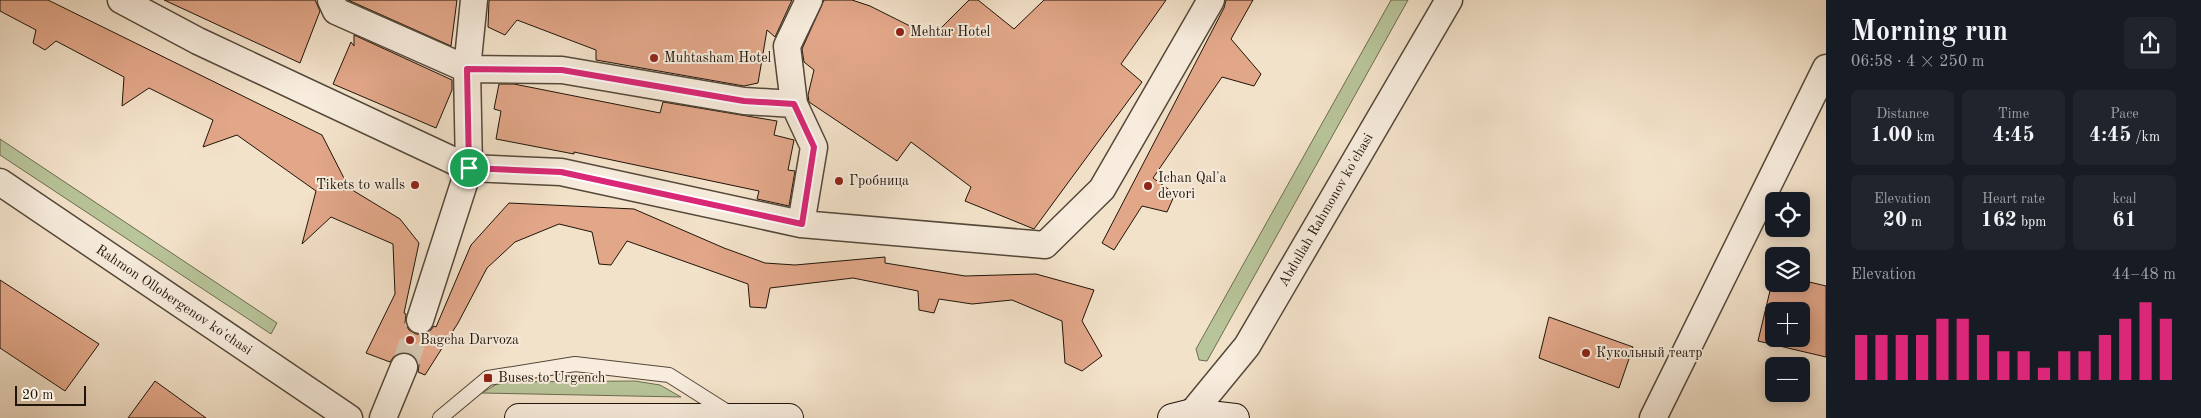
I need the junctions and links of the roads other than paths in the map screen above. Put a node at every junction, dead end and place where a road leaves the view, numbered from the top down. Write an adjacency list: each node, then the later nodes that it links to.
1 (121, 0): 10 (street)
2 (331, 0): 8 (street)
3 (474, 0): 8 (street)
4 (809, 0): 9 (street)
5 (1211, 0): 12 (street)
6 (1449, 0): 15 (street, Abdullah Rahmonov ko'chasi)
7 (1826, 68): 23 (street)
8 (467, 69): 9 (street); 10 (street)
9 (794, 104): 12 (street)
10 (469, 168): 12 (street); 13 (street)
11 (0, 182): 16 (street, Rahmon Ollobergenov ko'chasi)
12 (802, 224)
13 (420, 320)
14 (404, 367): 17 (street)
15 (1182, 415): 22 (main road)
16 (349, 418)
17 (383, 418)
18 (440, 418): 20 (lane)
19 (520, 418): 20 (main road)
20 (736, 418): 21 (main road)
21 (789, 418)
22 (1235, 418)
23 (1653, 418)

